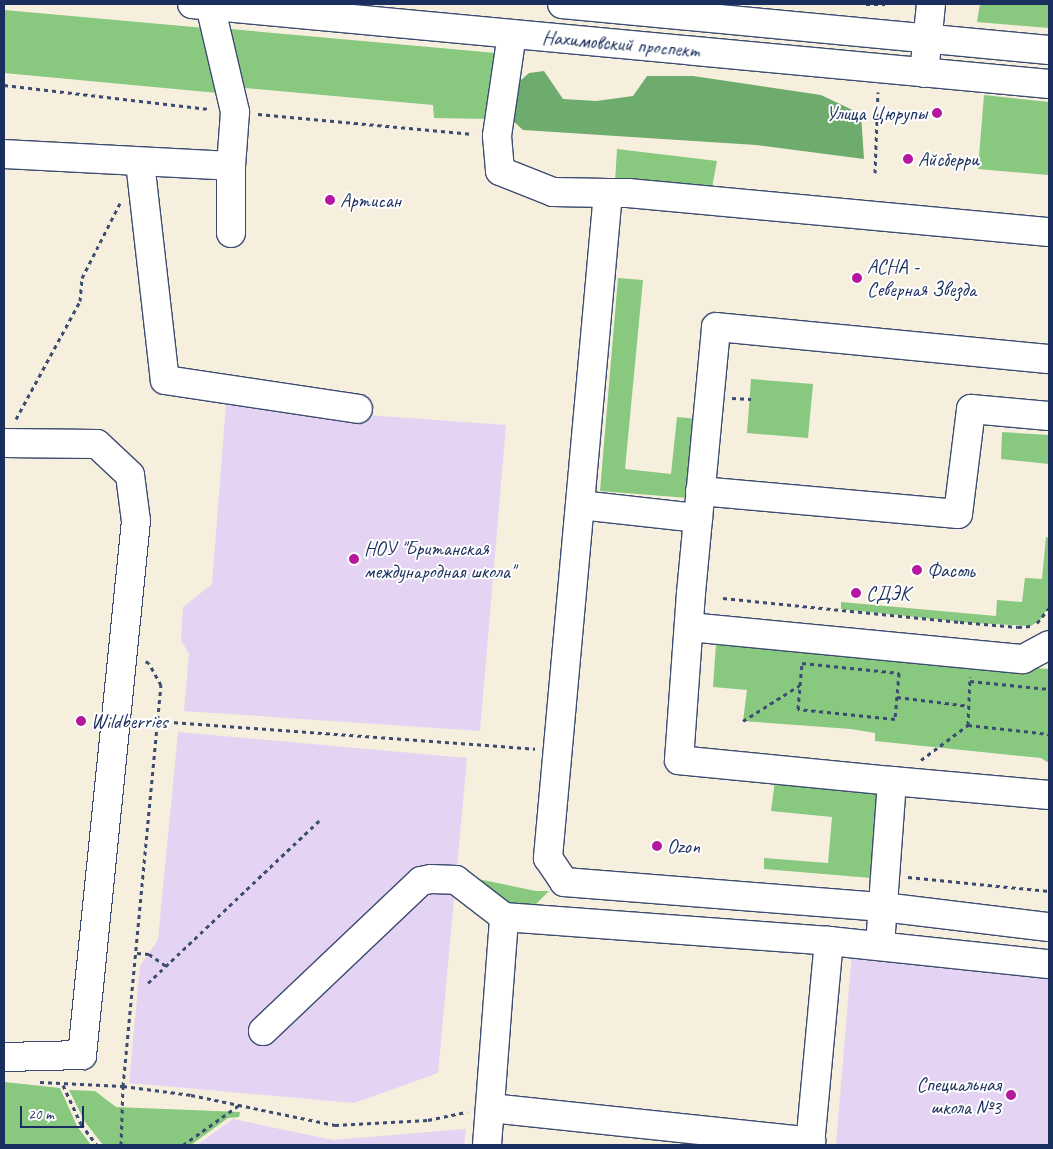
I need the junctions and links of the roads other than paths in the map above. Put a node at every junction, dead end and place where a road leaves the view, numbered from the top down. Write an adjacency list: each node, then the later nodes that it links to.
1 (562, 4): 5 (main road, Нахимовский проспект)
2 (931, 4): 5 (main road)
3 (201, 5): 4 (main road, Нахимовский проспект); 11 (main road)
4 (512, 34): 7 (main road, Нахимовский проспект); 12 (main road)
5 (927, 38): 6 (main road, Нахимовский проспект); 7 (main road)
6 (1049, 50)
7 (924, 73): 8 (main road, Нахимовский проспект)
8 (1049, 84)
9 (4, 154): 10 (main road)
10 (140, 162): 11 (main road); 16 (main road)
11 (231, 166): 14 (main road)
12 (608, 193): 13 (main road); 20 (main road)
13 (1049, 232)
14 (231, 234)
15 (1049, 359): 19 (main road)
16 (358, 409)
17 (1049, 416): 19 (main road)
18 (8, 434): 33 (main road)
19 (700, 491): 21 (main road)
20 (580, 505): 21 (main road); 26 (main road)
21 (698, 518): 22 (main road)
22 (689, 627): 23 (main road); 24 (main road)
23 (1049, 645)
24 (892, 781): 25 (main road); 26 (main road)
25 (1049, 795)
26 (883, 907): 28 (main road); 30 (main road)
27 (504, 918): 29 (main road); 32 (main road); 34 (main road)
28 (1049, 927)
29 (829, 941): 30 (main road); 35 (main road)
30 (880, 945): 31 (main road)
31 (1049, 964)
32 (262, 1031)
33 (4, 1057)
34 (490, 1108): 35 (main road); 36 (main road)
35 (811, 1143)
36 (487, 1145)

